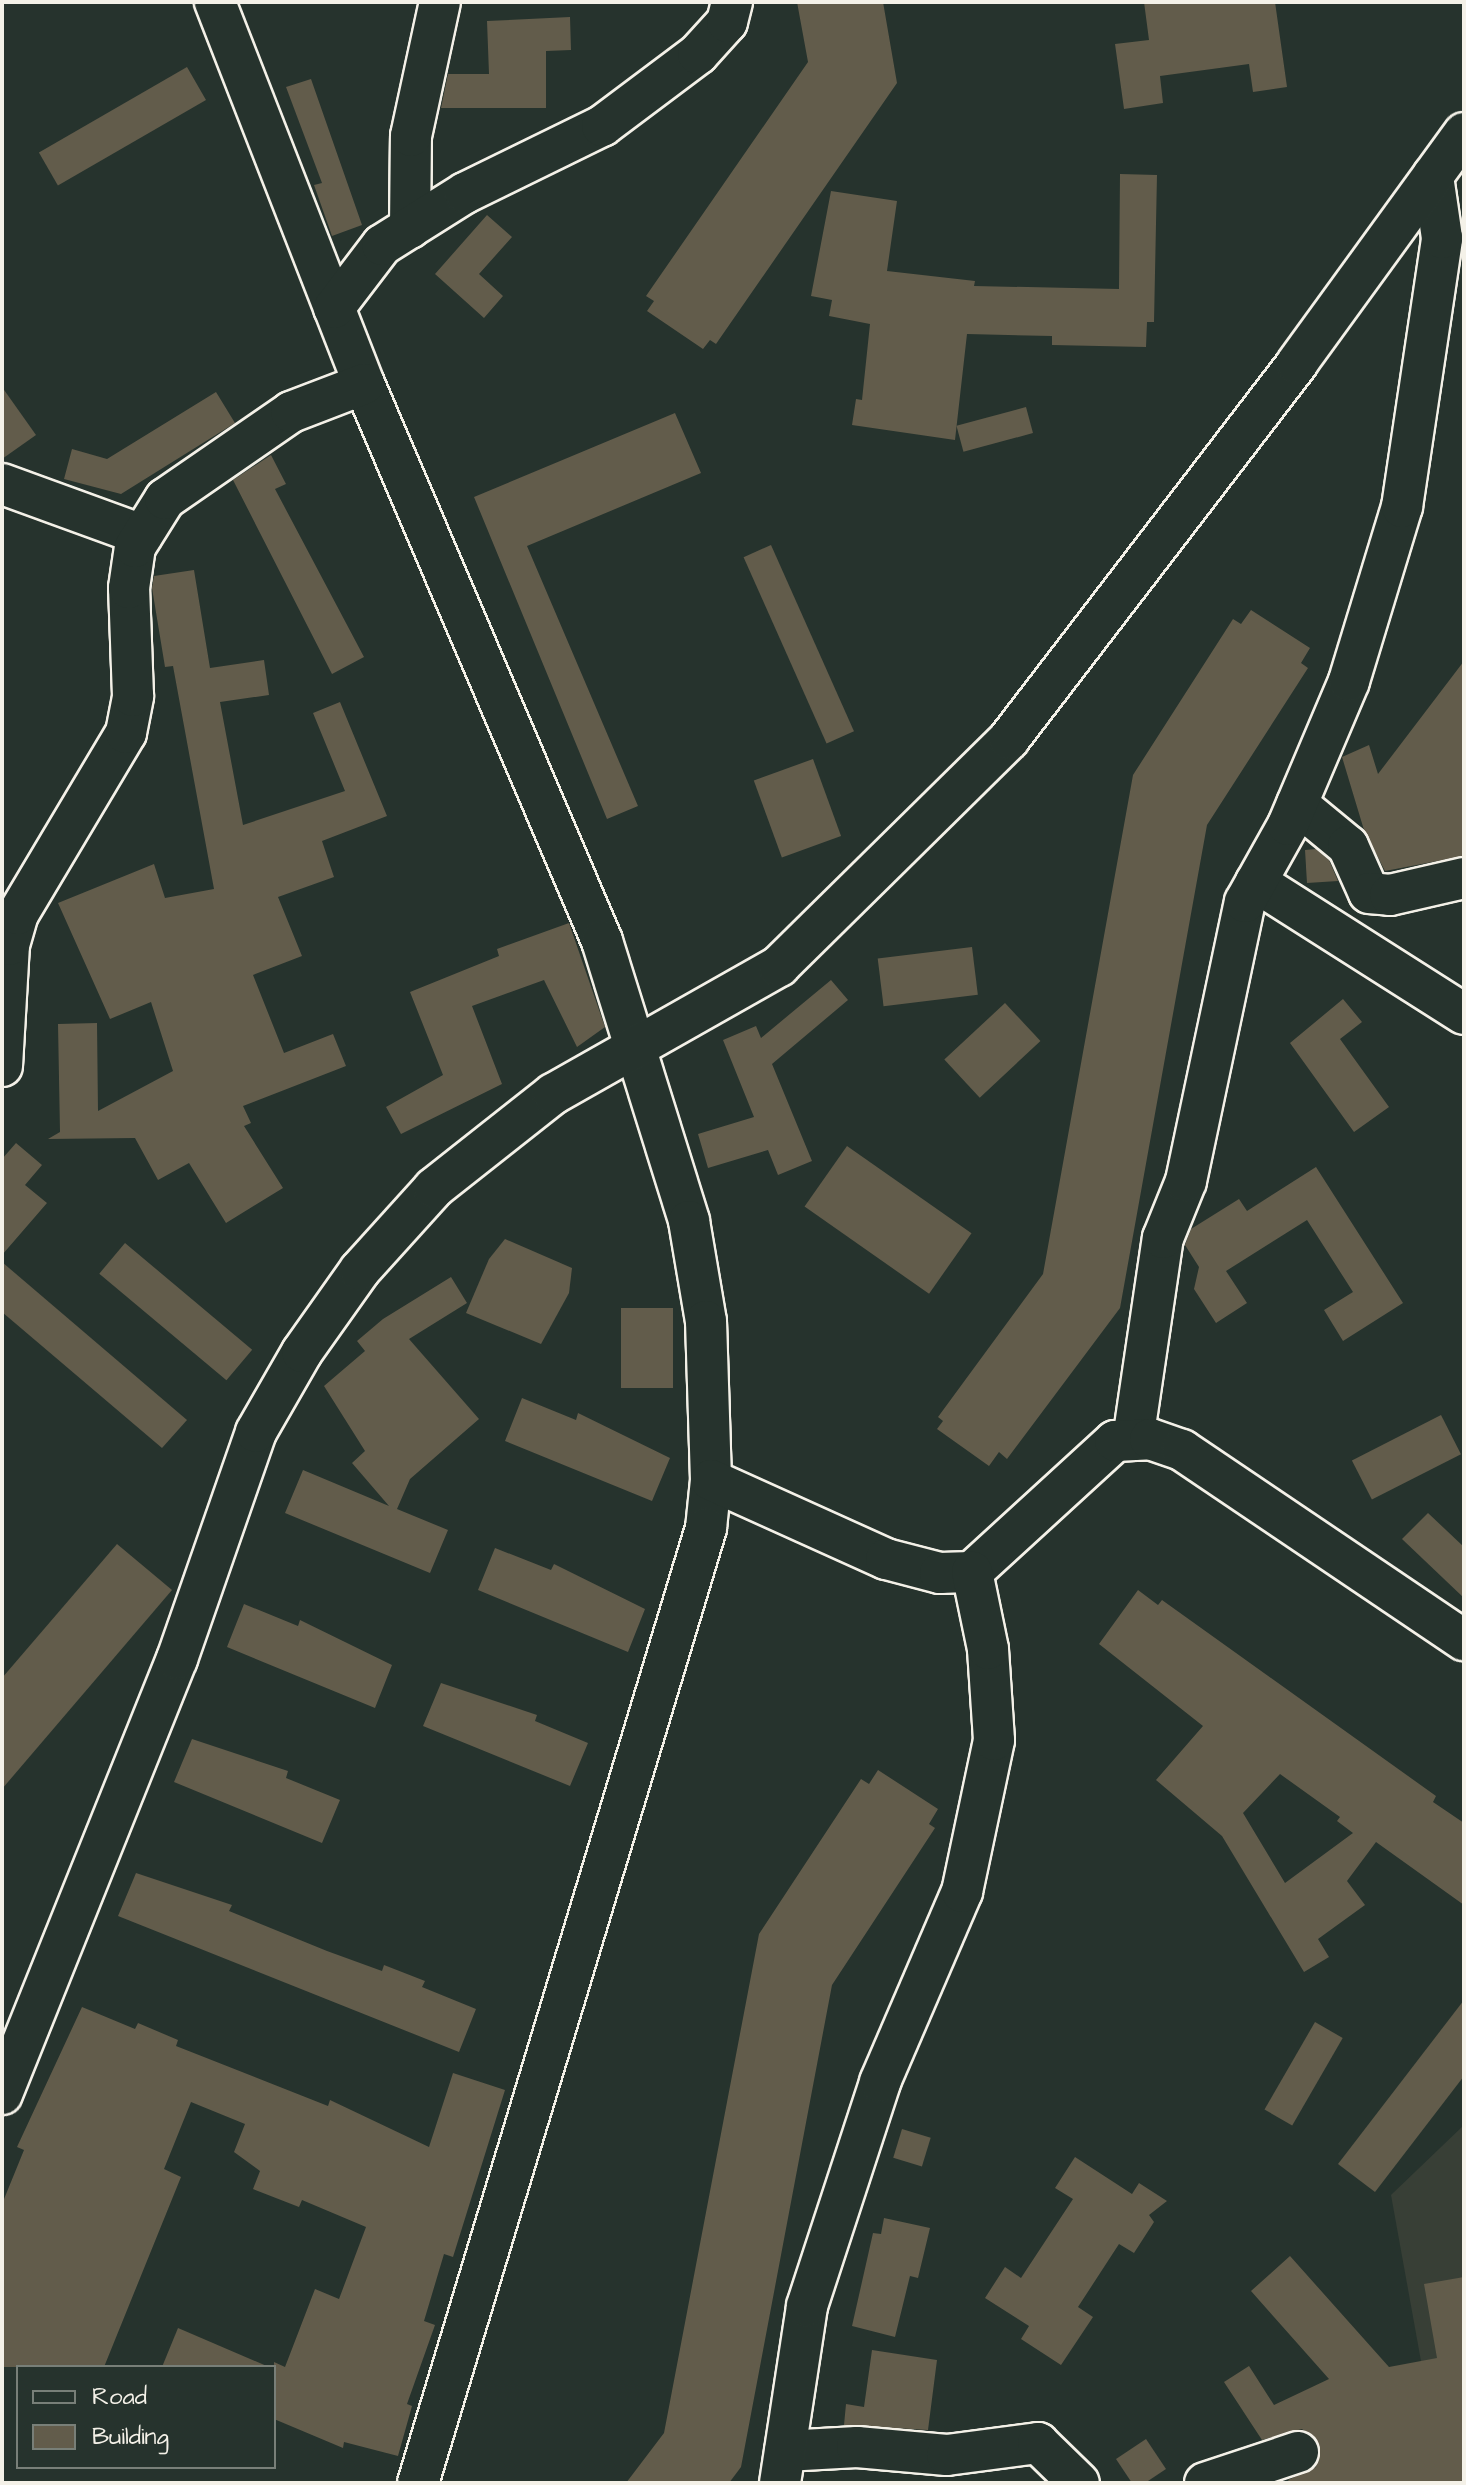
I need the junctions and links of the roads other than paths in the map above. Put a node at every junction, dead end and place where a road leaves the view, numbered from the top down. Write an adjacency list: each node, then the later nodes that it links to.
1 (215, 2): 7 (street)
2 (440, 2): 6 (street)
3 (732, 2): 6 (street)
4 (1464, 133): 5 (street)
5 (1433, 176): 11 (street); 15 (street)
6 (410, 228): 7 (street)
7 (334, 308): 8 (street)
8 (364, 384): 10 (street); 15 (street)
9 (2, 484): 10 (street)
10 (142, 535): 16 (street)
11 (1297, 804): 12 (street); 13 (street)
12 (1464, 878)
13 (1256, 882): 14 (street); 17 (street)
14 (1464, 1014)
15 (638, 1050): 18 (street); 21 (street)
16 (2, 1066)
17 (1133, 1440): 19 (street); 20 (street)
18 (711, 1480): 19 (street); 24 (street)
19 (972, 1572): 23 (street)
20 (1464, 1640)
21 (2, 2094)
22 (1298, 2452): 26 (street)
23 (782, 2467): 25 (street)
24 (418, 2483)
25 (1079, 2483)
26 (1205, 2483)

